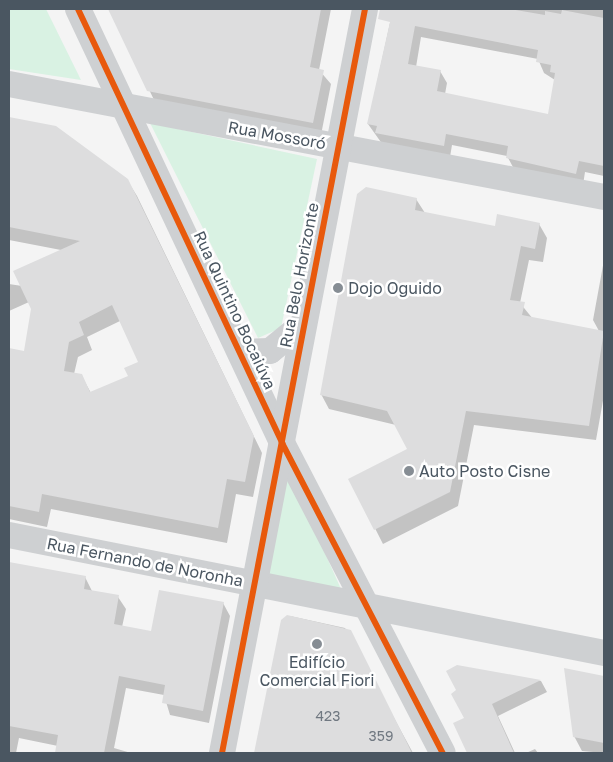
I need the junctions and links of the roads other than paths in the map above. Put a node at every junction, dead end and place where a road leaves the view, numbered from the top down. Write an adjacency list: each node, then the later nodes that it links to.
1 (78, 9): 4 (street, Rua Quintino Bocaiúva)
2 (365, 9): 5 (street, Rua Belo Horizonte)
3 (9, 84): 4 (street, Rua Mossoró)
4 (123, 105): 5 (street, Rua Mossoró); 8 (street, Rua Quintino Bocaiúva)
5 (339, 146): 6 (street, Rua Mossoró); 7 (street, Rua Belo Horizonte)
6 (604, 197)
7 (302, 324): 8 (street); 9 (street, Rua Belo Horizonte)
8 (241, 352): 9 (street, Rua Quintino Bocaiúva)
9 (282, 443): 11 (street, Rua Belo Horizonte); 12 (street, Rua Quintino Bocaiúva)
10 (9, 535): 11 (street, Rua Fernando de Noronha)
11 (255, 583): 12 (street, Rua Fernando de Noronha); 14 (street, Rua Belo Horizonte)
12 (368, 608): 13 (street, Rua Fernando de Noronha); 15 (street, Rua Quintino Bocaiúva)
13 (604, 653)
14 (222, 753)
15 (444, 753)

